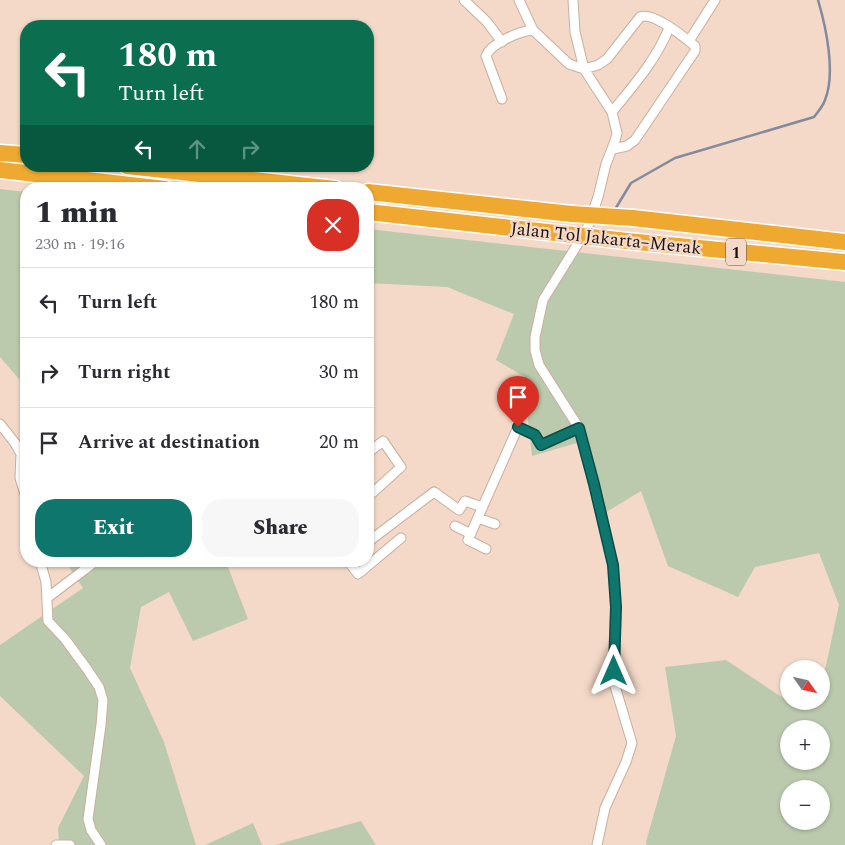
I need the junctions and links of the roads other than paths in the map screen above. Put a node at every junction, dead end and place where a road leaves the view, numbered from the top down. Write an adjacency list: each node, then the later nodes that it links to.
1 (464, 0): 8 (street)
2 (518, 0): 6 (street)
3 (573, 0): 9 (street)
4 (715, 0): 7 (street)
5 (670, 28): 7 (street); 9 (street); 11 (street)
6 (533, 30): 8 (street); 9 (street)
7 (689, 41): 12 (street)
8 (502, 42): 10 (street)
9 (584, 69): 11 (street)
10 (502, 99)
11 (612, 112): 12 (street)
12 (613, 150): 24 (street)
13 (0, 153): 14 (highway)
14 (20, 155)
15 (0, 170): 17 (highway)
16 (181, 172): 18 (highway)
17 (104, 182)
18 (272, 182)
19 (374, 193): 21 (highway, Jalan Tol Jakarta–Merak / 1, bridge)
20 (374, 213): 22 (highway, Jalan Tol Jakarta–Merak / 1, bridge)
21 (845, 242)
22 (845, 262)
23 (0, 424): 26 (street)
24 (579, 428): 28 (street); 45 (street)
25 (374, 449): 27 (street)
26 (20, 452)
27 (374, 492)
28 (482, 507): 29 (street); 33 (street)
29 (478, 518): 30 (street); 32 (street)
30 (495, 524)
31 (455, 526): 32 (street)
32 (470, 534): 35 (street)
33 (374, 537)
34 (401, 538): 36 (street)
35 (486, 549)
36 (374, 561)
37 (42, 567): 41 (street)
38 (88, 567): 41 (street)
39 (353, 567): 40 (street)
40 (366, 567)
41 (47, 598): 44 (street)
42 (56, 845): 43 (street)
43 (70, 845)
44 (100, 845)
45 (597, 845)

